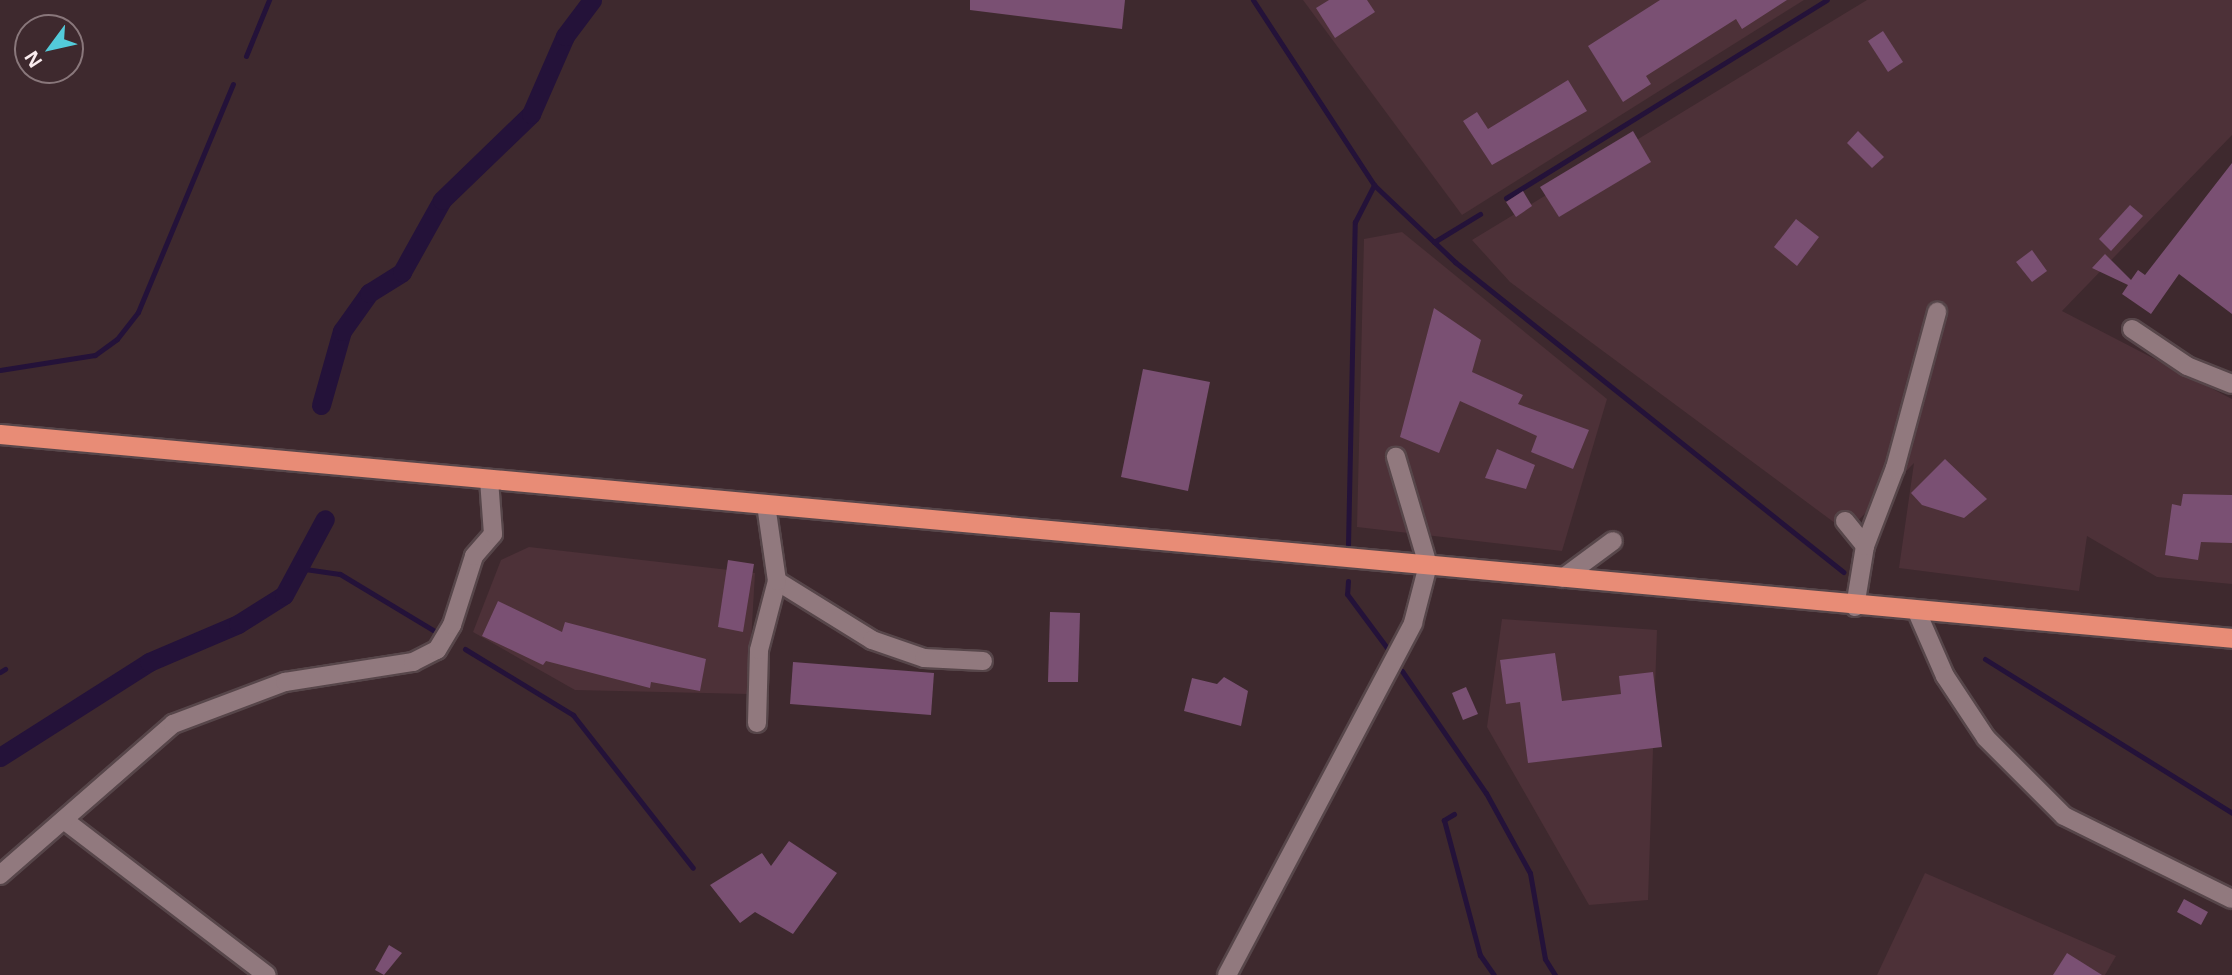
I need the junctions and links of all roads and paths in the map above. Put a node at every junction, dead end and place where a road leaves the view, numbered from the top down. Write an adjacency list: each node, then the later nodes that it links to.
1 (1937, 312): 10 (street)
2 (2132, 329): 3 (street)
3 (2232, 384)
4 (0, 434): 6 (highway)
5 (1396, 457): 11 (street)
6 (489, 480): 7 (highway); 19 (street)
7 (766, 505): 11 (highway); 13 (street)
8 (1845, 522): 10 (street)
9 (1613, 541): 12 (street)
10 (1865, 546): 14 (street)
11 (1428, 565): 12 (highway); 23 (street)
12 (1563, 578): 14 (highway)
13 (777, 581): 17 (street); 18 (street)
14 (1855, 607): 15 (highway)
15 (1917, 612): 16 (highway); 21 (street)
16 (2232, 638)
17 (983, 661)
18 (757, 723)
19 (64, 820): 20 (street); 22 (street)
20 (0, 875)
21 (2232, 899)
22 (267, 975)
23 (1227, 975)

